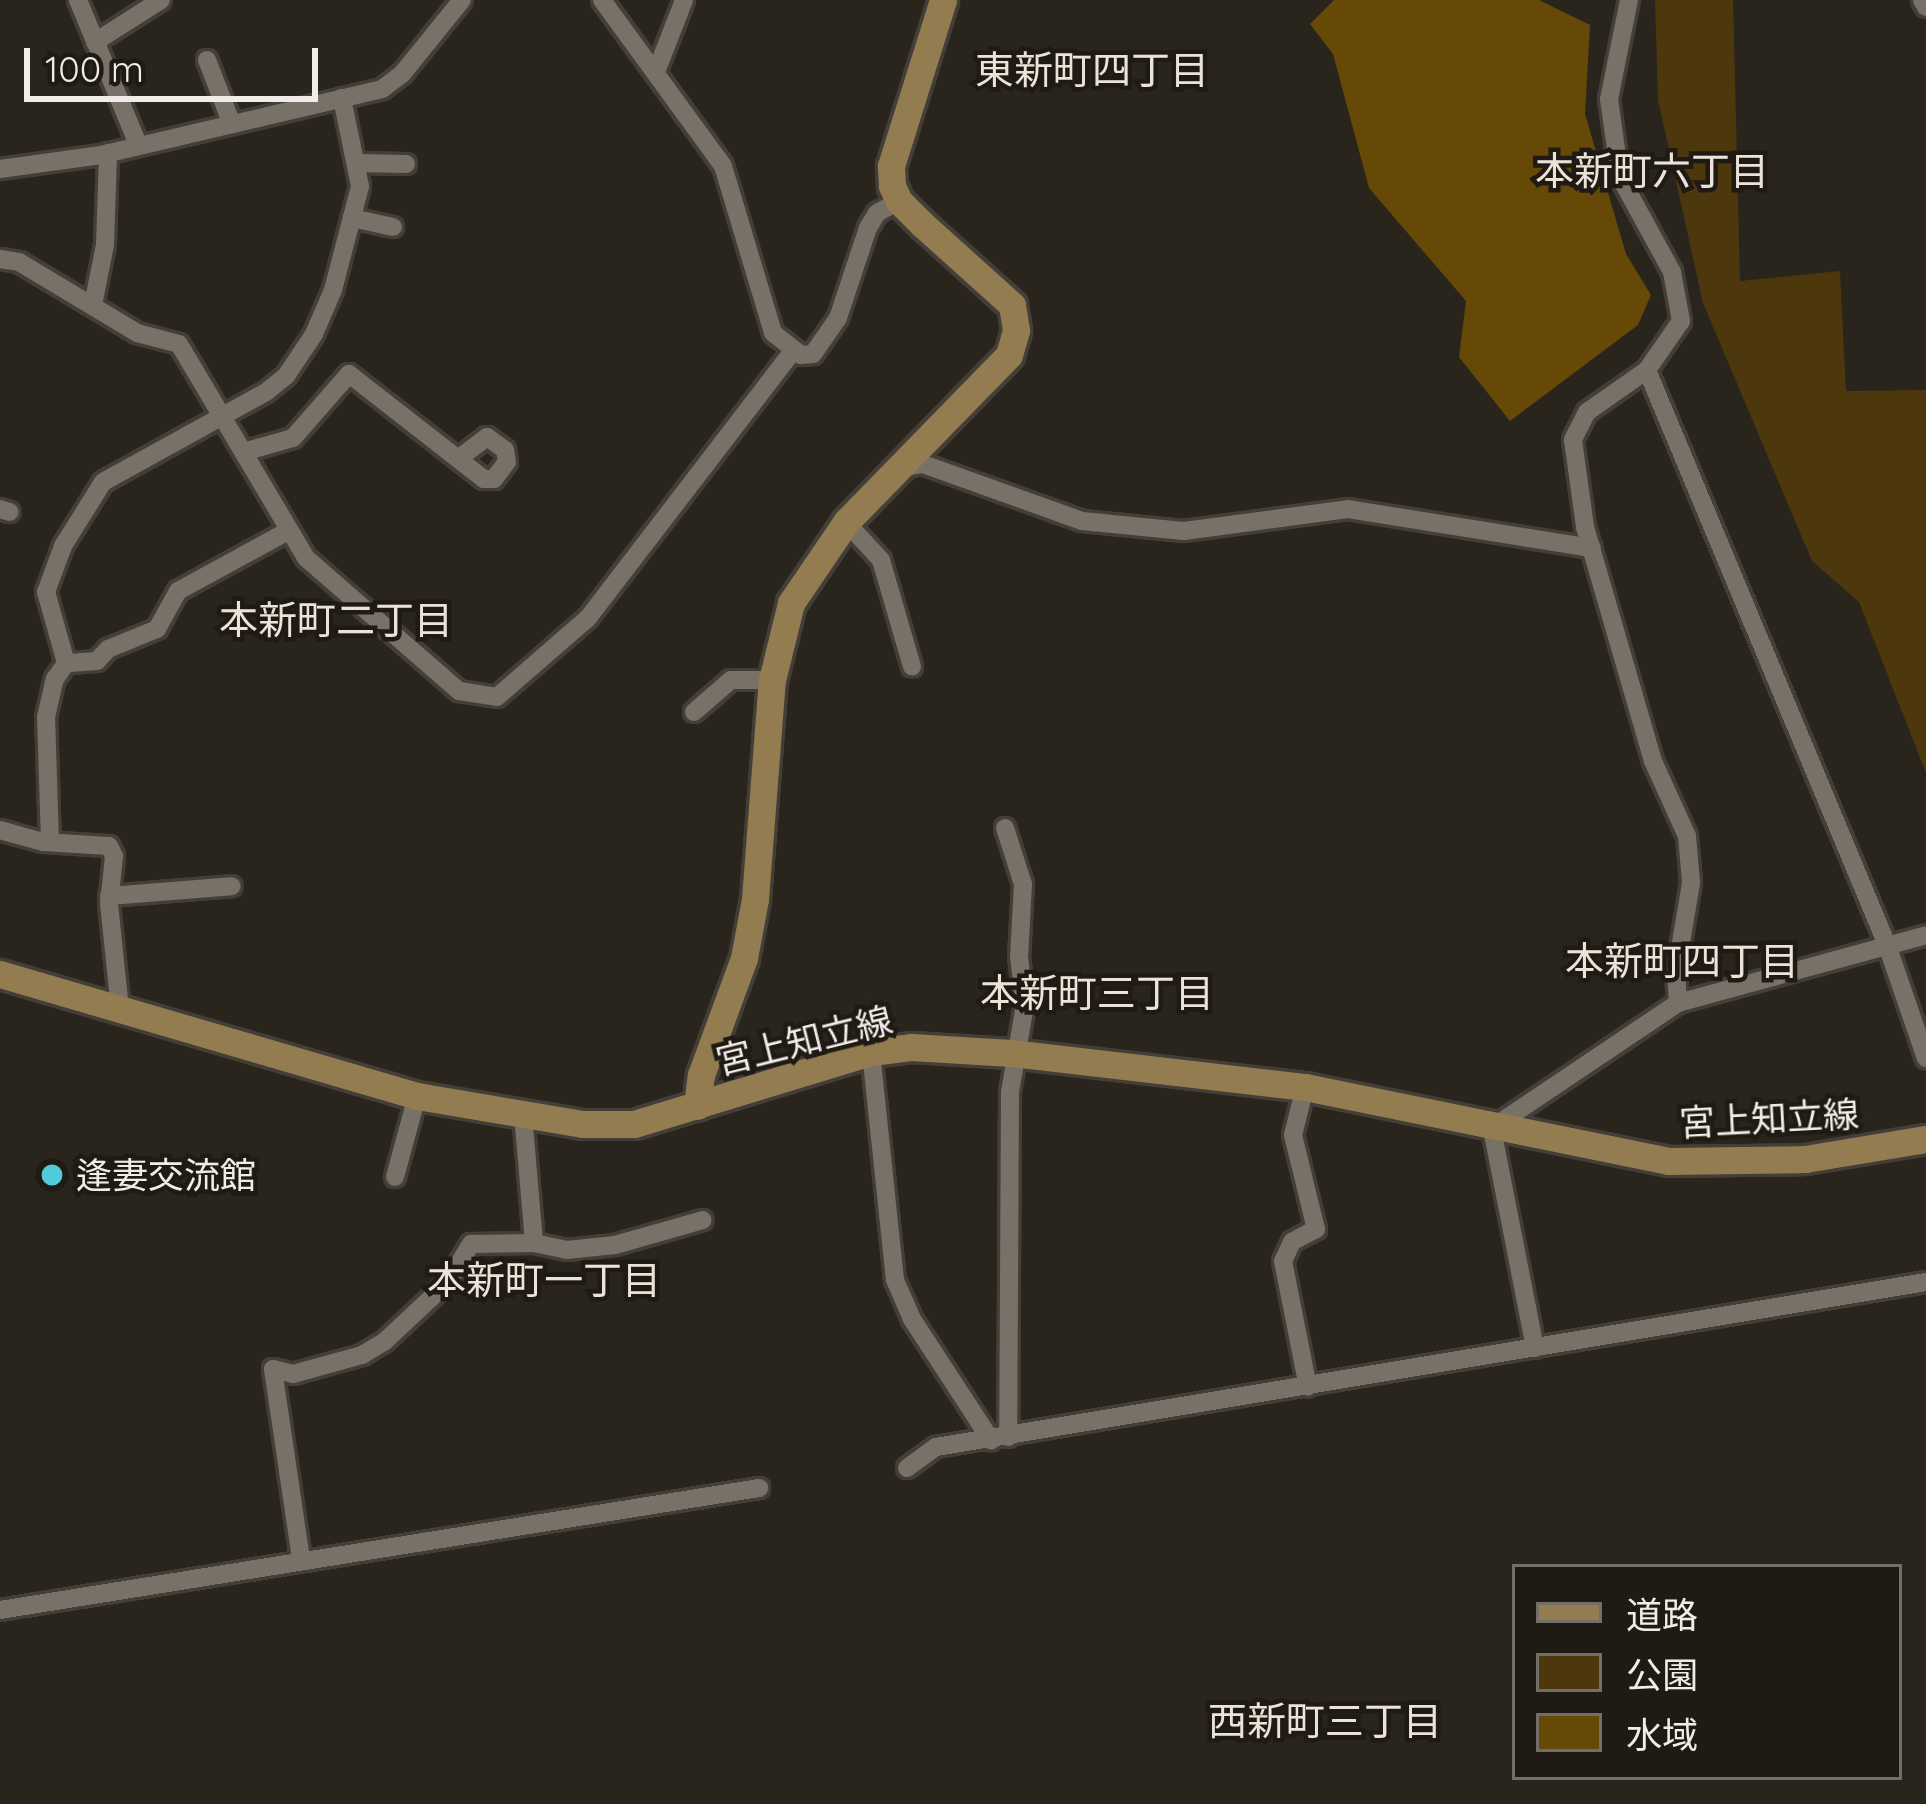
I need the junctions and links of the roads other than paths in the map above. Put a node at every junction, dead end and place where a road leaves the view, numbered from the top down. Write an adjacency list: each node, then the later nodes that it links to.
1 (78, 0): 8 (street)
2 (161, 0): 8 (street)
3 (462, 0): 11 (street)
4 (602, 0): 10 (street)
5 (684, 0): 10 (street)
6 (943, 0): 18 (main road)
7 (1629, 0): 24 (street)
8 (94, 42): 13 (street)
9 (207, 60): 12 (street)
10 (656, 72): 23 (street)
11 (342, 98): 12 (street); 15 (street)
12 (231, 122): 13 (street)
13 (137, 144): 14 (street)
14 (108, 153): 17 (street); 22 (street)
15 (357, 163): 16 (street); 19 (street)
16 (406, 164)
17 (0, 170)
18 (899, 201): 23 (street); 28 (main road)
19 (352, 218): 20 (street); 25 (street)
20 (393, 226)
21 (0, 260): 22 (street)
22 (93, 305): 25 (street)
23 (794, 350): 30 (street)
24 (1647, 370): 31 (street); 42 (street)
25 (224, 414): 26 (street); 32 (street)
26 (248, 451): 27 (street); 30 (street)
27 (459, 458)
28 (900, 467): 29 (main road); 31 (street)
29 (846, 522): 33 (street); 34 (main road)
30 (288, 531): 32 (street)
31 (1592, 548): 44 (street)
32 (65, 663): 38 (street)
33 (913, 668)
34 (772, 680): 35 (street); 51 (main road)
35 (694, 712)
36 (1004, 828): 47 (street)
37 (0, 830): 38 (street)
38 (50, 842): 40 (street)
39 (232, 886): 40 (street)
40 (110, 896): 45 (street)
41 (1926, 935): 42 (street)
42 (1886, 945): 44 (street); 48 (street)
43 (0, 974): 45 (main road, 宮上知立線)
44 (1678, 1003): 53 (street)
45 (120, 1009): 50 (main road, 宮上知立線)
46 (872, 1052): 47 (main road, 宮上知立線); 51 (main road, 宮上知立線); 61 (street)
47 (1016, 1055): 49 (main road, 宮上知立線); 61 (street)
48 (1926, 1058)
49 (1305, 1087): 53 (main road, 宮上知立線); 60 (street)
50 (417, 1096): 52 (main road, 宮上知立線); 55 (street)
51 (697, 1106): 52 (main road, 宮上知立線)
52 (523, 1114): 57 (street)
53 (1492, 1128): 54 (main road, 宮上知立線); 59 (street)
54 (1926, 1139)
55 (395, 1178)
56 (703, 1220): 57 (street)
57 (534, 1243): 64 (street)
58 (1926, 1282): 59 (street)
59 (1535, 1348): 60 (street)
60 (1308, 1387): 61 (street)
61 (999, 1438): 62 (street)
62 (908, 1468)
63 (759, 1488): 64 (street)
64 (301, 1559): 65 (street)
65 (0, 1610)

